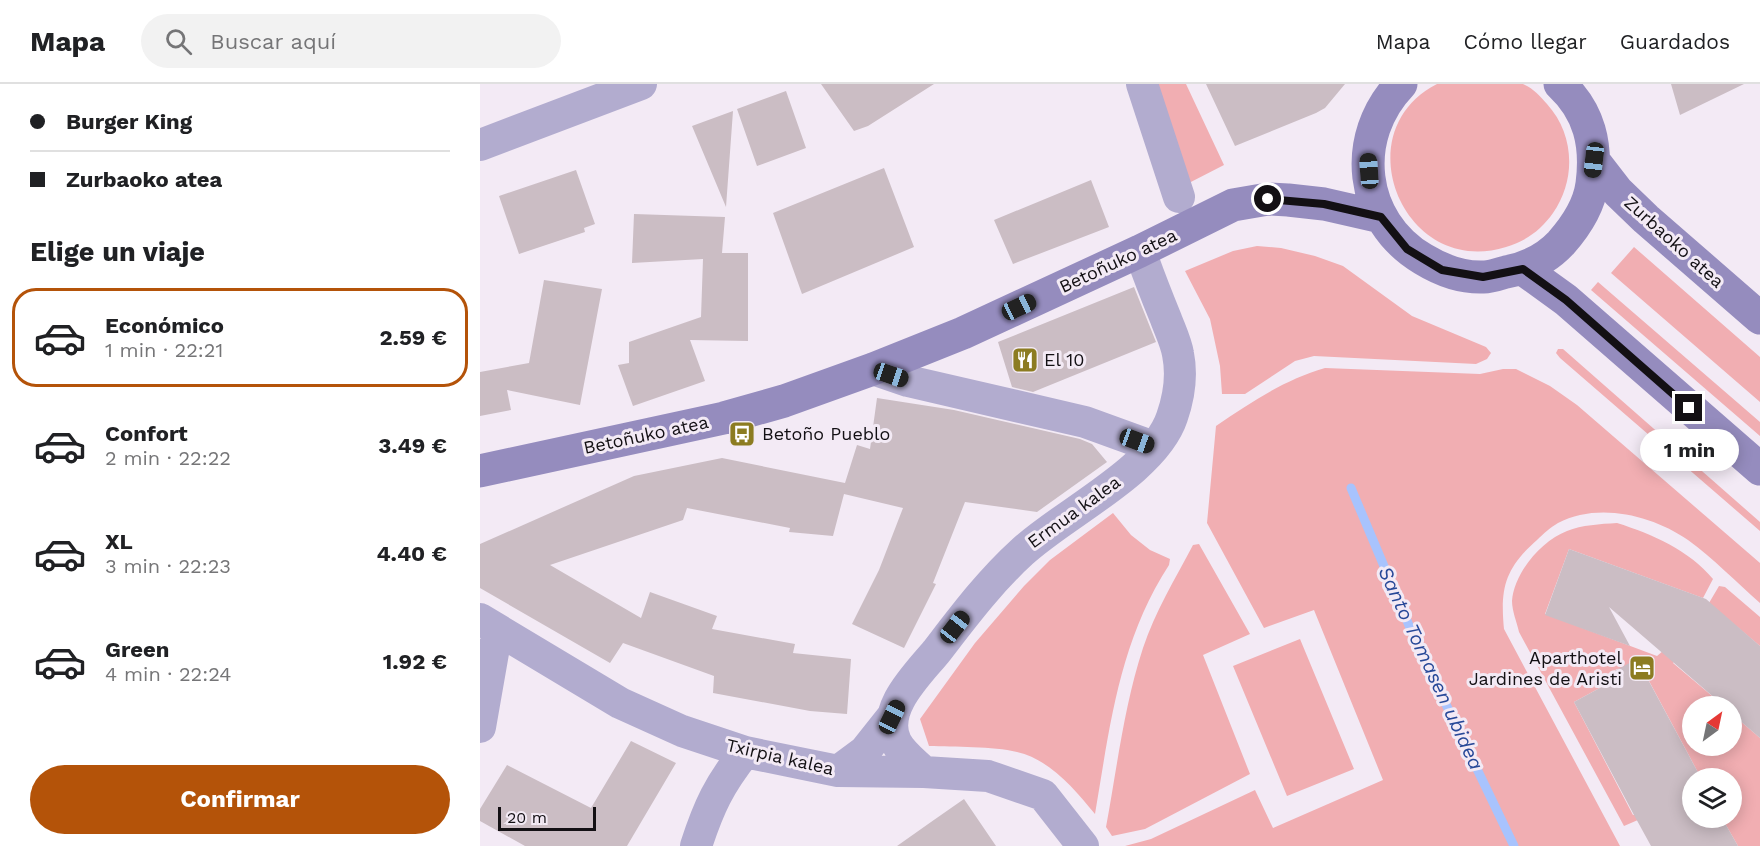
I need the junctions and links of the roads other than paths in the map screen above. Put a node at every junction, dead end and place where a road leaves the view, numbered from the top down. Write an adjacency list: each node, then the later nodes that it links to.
1 (641, 84): 5 (street)
2 (1142, 84): 7 (street)
3 (1569, 87): 6 (main road)
4 (1392, 88): 8 (main road)
5 (480, 145)
6 (1594, 160): 10 (main road); 11 (main road, Zurbaoko atea)
7 (1179, 197)
8 (1381, 217): 9 (main road, Betoñuko atea); 10 (main road)
9 (1140, 251): 12 (main road, Betoñuko atea); 13 (street, Ermua kalea)
10 (1523, 269): 14 (main road)
11 (1760, 318)
12 (873, 369): 13 (street); 15 (main road, Betoñuko atea)
13 (1154, 447): 18 (street, Ermua kalea)
14 (1760, 469)
15 (480, 471)
16 (480, 619): 20 (street, Txirpia kalea)
17 (494, 647): 19 (street)
18 (892, 717): 21 (street, Ermua kalea); 22 (street)
19 (480, 727)
20 (745, 752): 21 (street, Txirpia kalea); 23 (street)
21 (838, 771): 22 (street, Txirpia kalea)
22 (924, 772): 24 (street, Txirpia kalea)
23 (683, 845)
24 (1083, 846)

